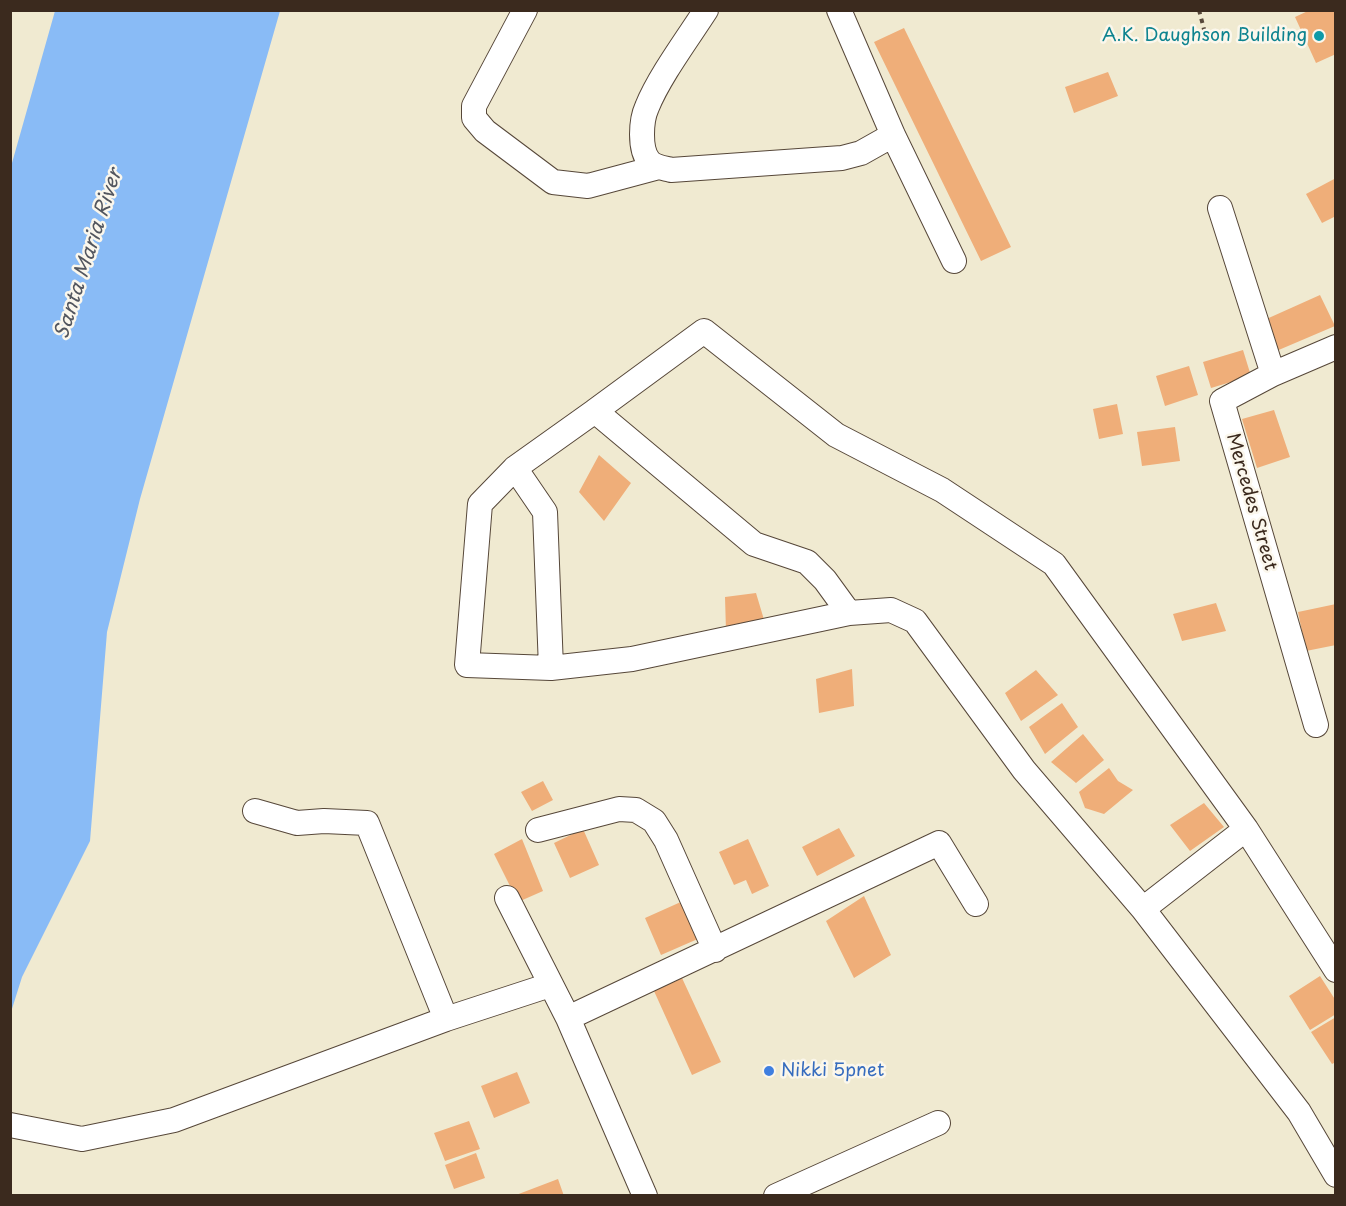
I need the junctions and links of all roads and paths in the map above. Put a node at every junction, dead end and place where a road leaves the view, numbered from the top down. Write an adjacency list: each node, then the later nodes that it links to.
1 (525, 10): 7 (street)
2 (706, 10): 7 (street)
3 (839, 10): 6 (street)
4 (1199, 10): 5 (path)
5 (1205, 33)
6 (893, 135): 7 (street); 9 (street)
7 (659, 167)
8 (1220, 208): 11 (street)
9 (954, 261)
10 (1335, 347): 11 (street, Mercedes Street)
11 (1273, 374): 16 (street, Mercedes Street)
12 (595, 411): 13 (street); 14 (street); 18 (street)
13 (515, 468): 15 (street); 15 (street)
14 (849, 613): 15 (street); 22 (street)
15 (551, 668)
16 (1316, 725)
17 (255, 811): 27 (street)
18 (1246, 829): 22 (street); 24 (street)
19 (538, 830): 23 (street)
20 (507, 898): 25 (street)
21 (976, 904): 23 (street)
22 (1143, 909): 30 (street)
23 (715, 950): 26 (street)
24 (1335, 970)
25 (550, 985): 26 (street); 27 (street)
26 (568, 1018): 31 (street)
27 (446, 1019): 29 (street)
28 (938, 1123): 32 (street)
29 (10, 1125)
30 (1335, 1175)
31 (645, 1196)
32 (776, 1196)

